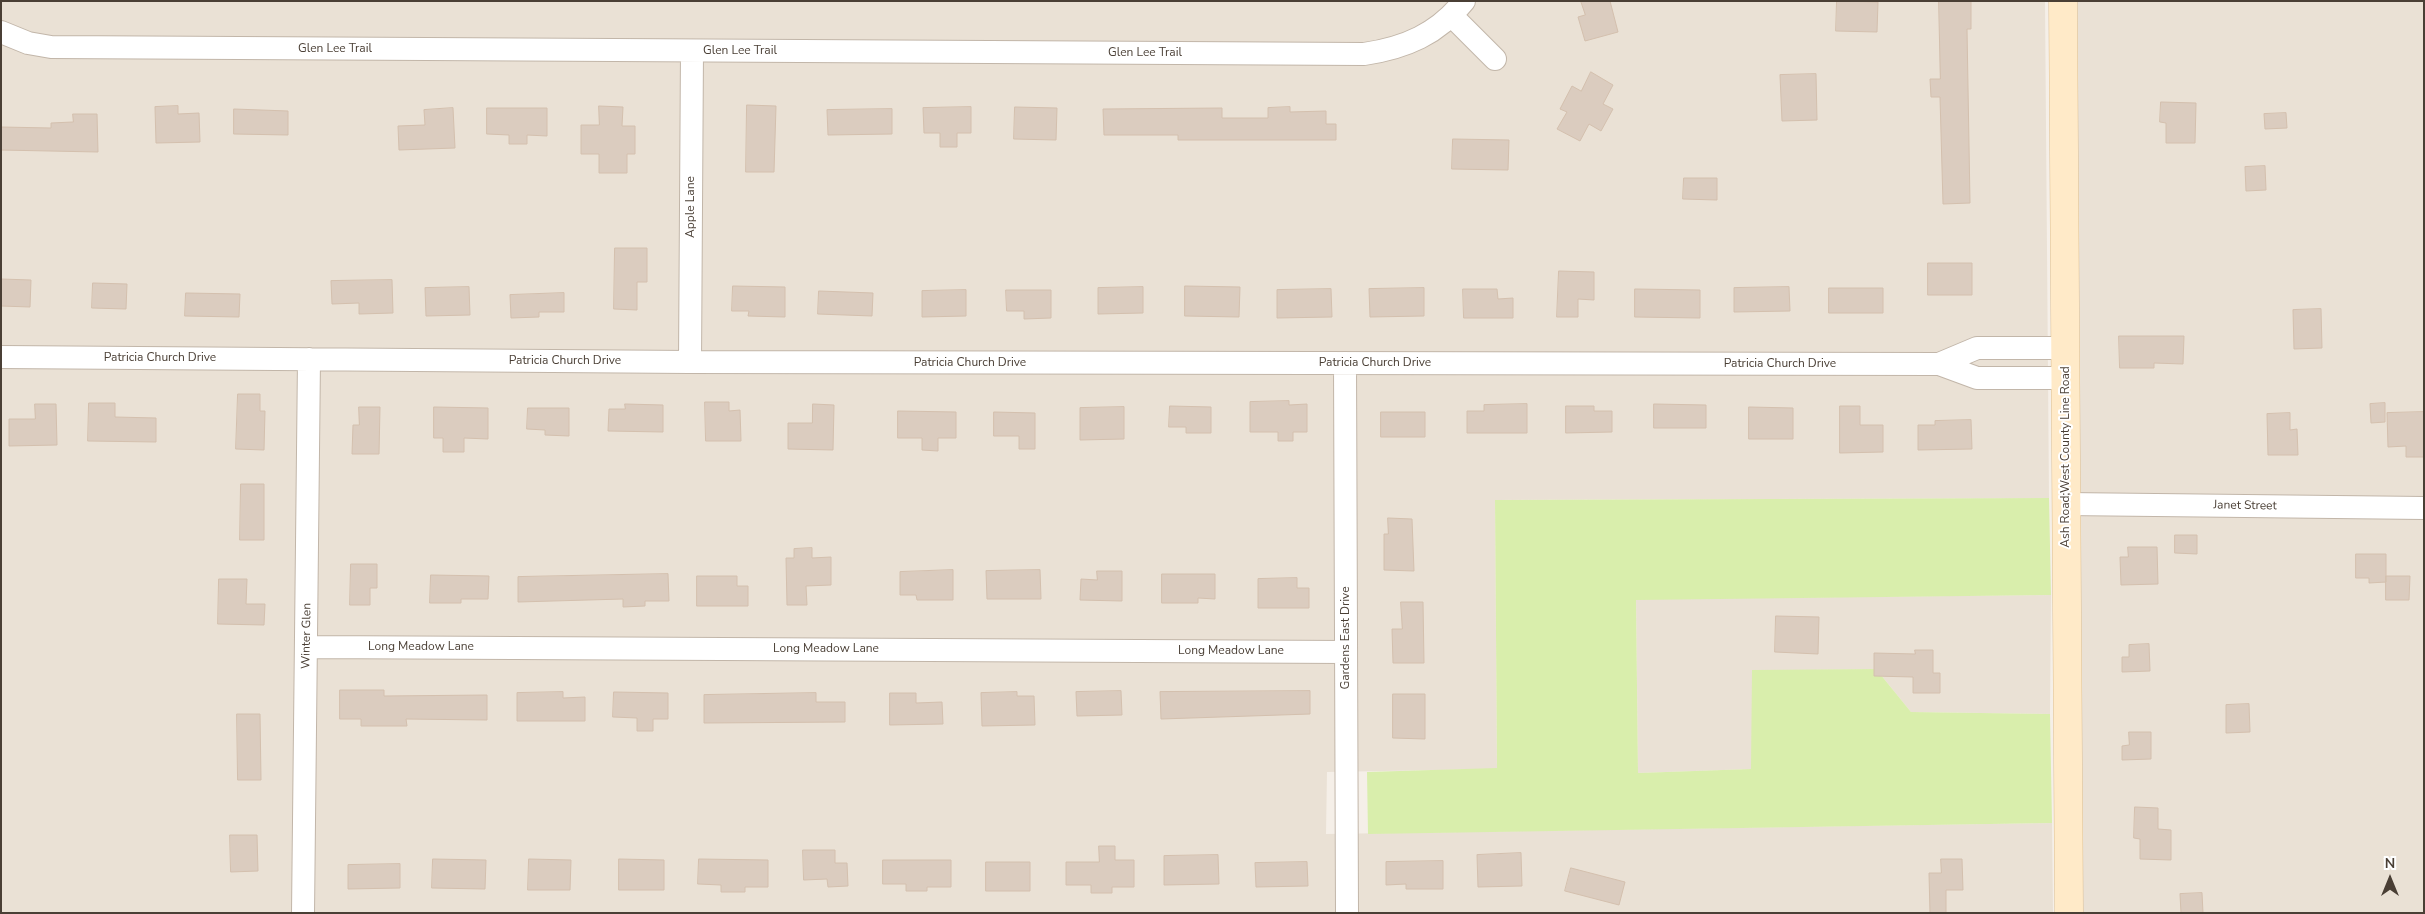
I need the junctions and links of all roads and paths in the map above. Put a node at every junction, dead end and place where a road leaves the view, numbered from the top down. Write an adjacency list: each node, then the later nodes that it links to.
1 (2063, 1): 6 (main road, Ash Road;West County Line Road)
2 (1458, 8): 4 (street, Glen Lee Trail); 5 (street)
3 (1, 32): 4 (street, Glen Lee Trail)
4 (692, 51): 9 (street, Apple Lane)
5 (1495, 59)
6 (2065, 348): 11 (street, Patricia Church Drive); 12 (main road, Ash Road;West County Line Road)
7 (1, 357): 8 (street, Patricia Church Drive)
8 (309, 359): 9 (street, Patricia Church Drive); 15 (street, Winter Glen)
9 (690, 362): 10 (street, Patricia Church Drive)
10 (1345, 364): 11 (street, Patricia Church Drive); 16 (street, Gardens East Drive)
11 (1939, 364): 12 (street, Patricia Church Drive)
12 (2066, 378): 13 (main road, Ash Road;West County Line Road)
13 (2066, 504): 14 (street, Janet Street); 19 (main road, Ash Road;West County Line Road)
14 (2424, 508)
15 (307, 647): 16 (street, Long Meadow Lane); 17 (street, Winter Glen)
16 (1346, 652): 18 (street, Gardens East Drive)
17 (303, 913)
18 (1347, 913)
19 (2069, 913)

